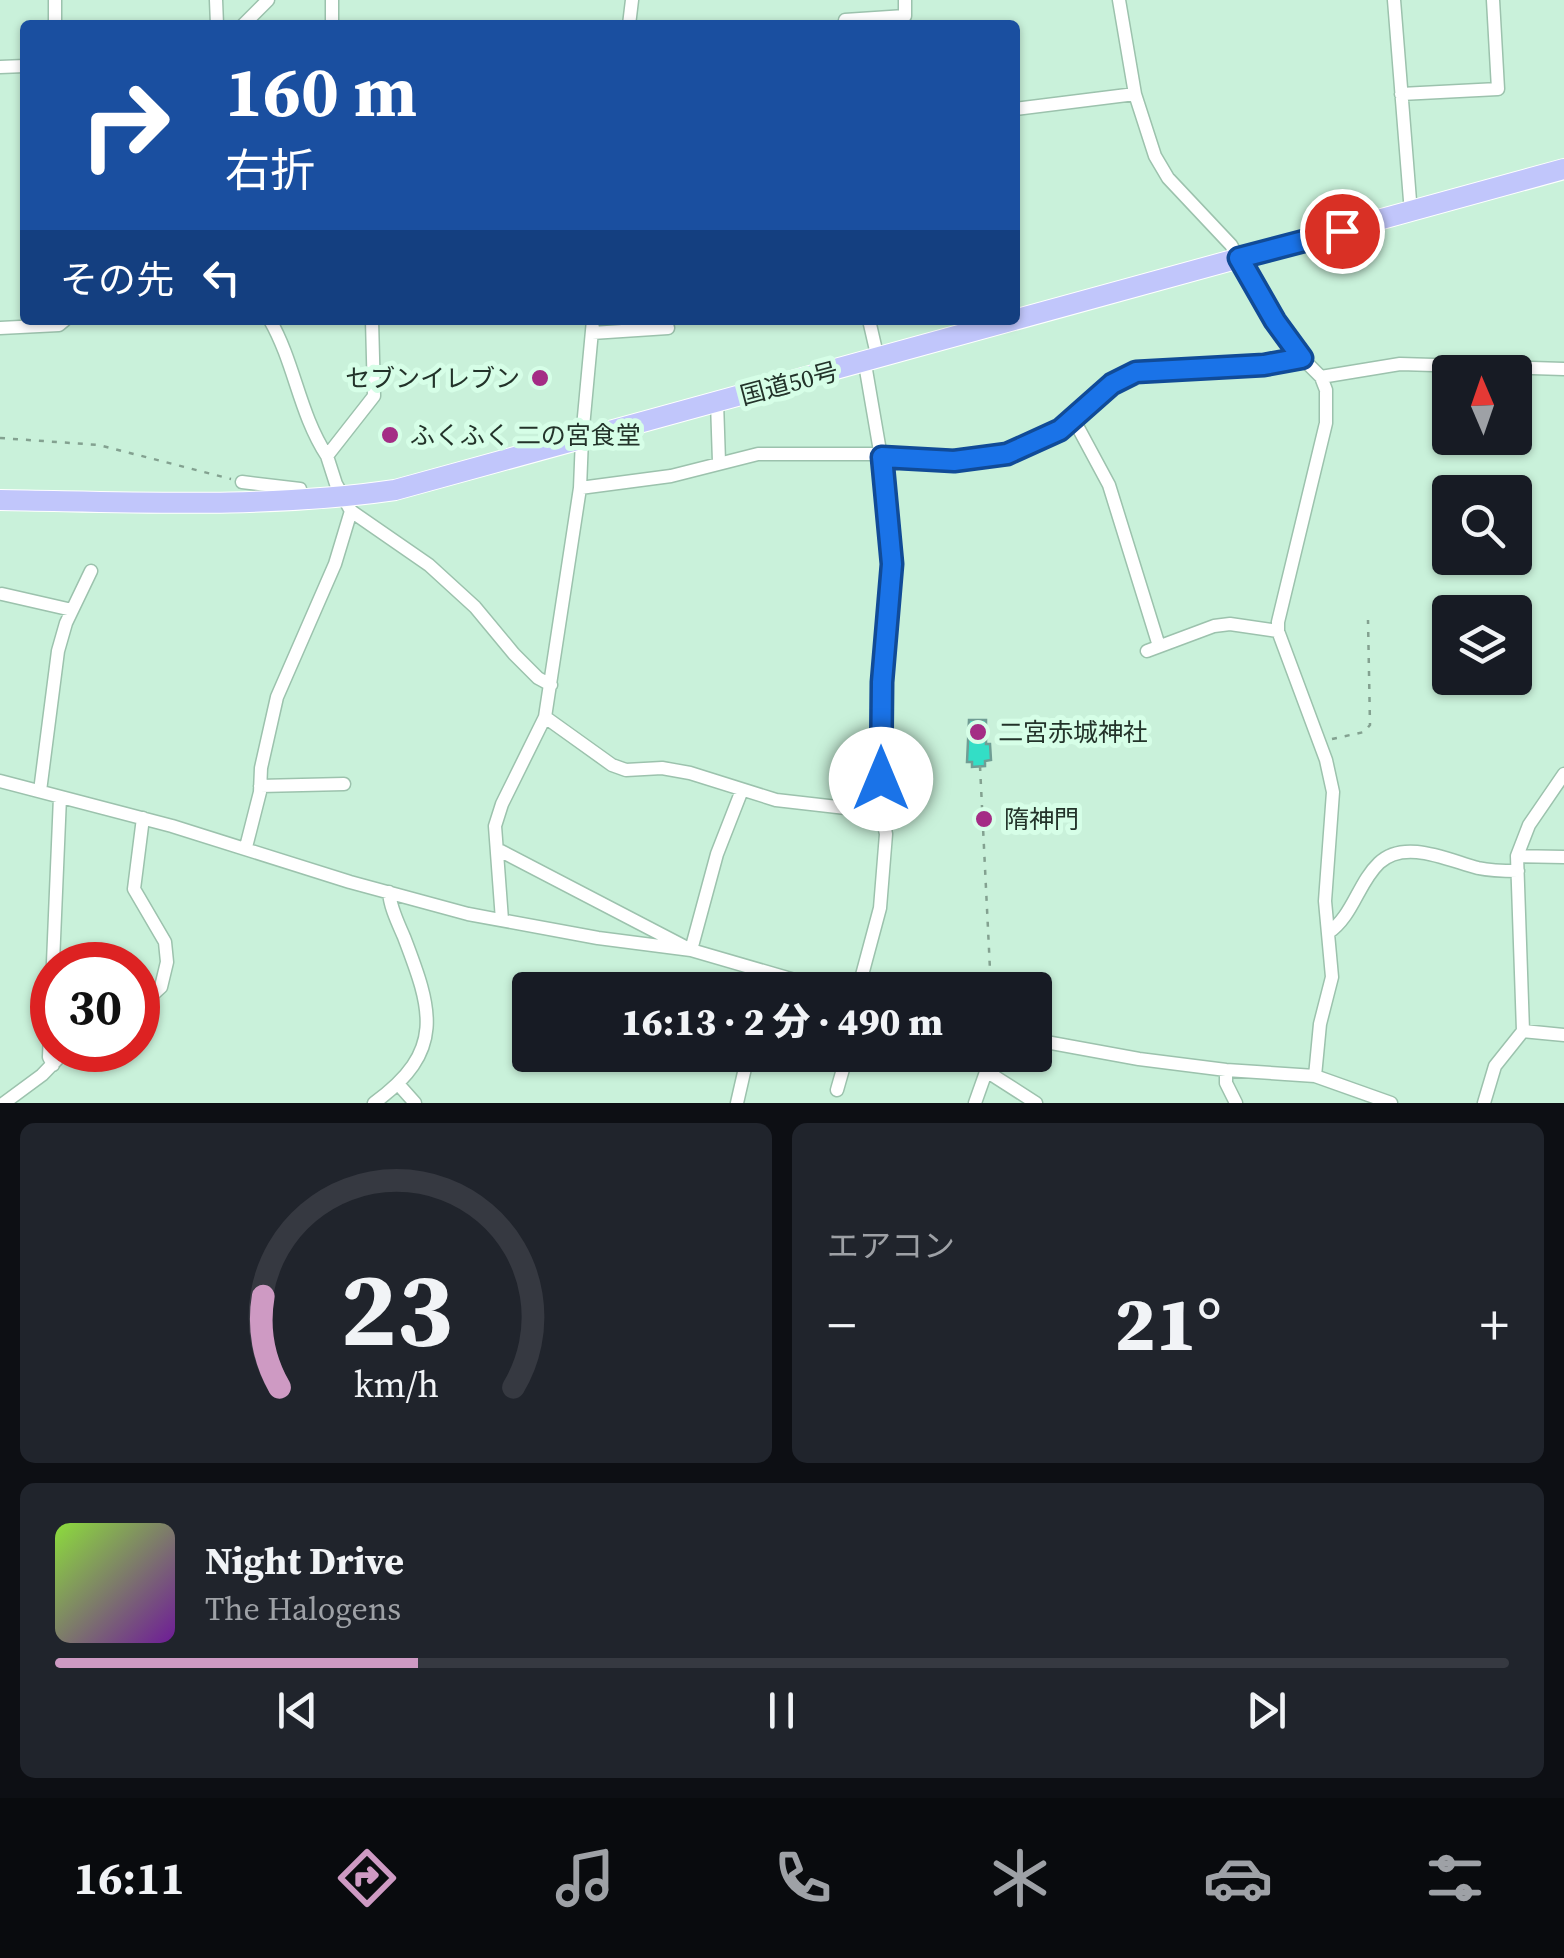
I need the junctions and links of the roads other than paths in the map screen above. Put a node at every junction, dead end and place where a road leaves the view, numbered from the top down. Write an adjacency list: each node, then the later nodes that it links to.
1 (268, 0): 6 (street)
2 (905, 0): 7 (street)
3 (1119, 0): 8 (street)
4 (1394, 0): 9 (street)
5 (1494, 0): 9 (street)
6 (248, 20)
7 (845, 20)
8 (1134, 94): 10 (street); 13 (street)
9 (1401, 94): 12 (street)
10 (1020, 108)
11 (1564, 170): 12 (highway, 国道50号)
12 (1411, 214): 13 (highway, 国道50号)
13 (1239, 258): 14 (highway, 国道50号); 23 (street)
14 (1020, 319)
15 (59, 325): 21 (street)
16 (272, 325): 31 (street)
17 (372, 325): 31 (street)
18 (869, 325): 24 (street)
19 (1000, 325): 24 (highway, 国道50号)
20 (592, 327): 22 (street); 29 (street)
21 (0, 328)
22 (668, 328)
23 (1302, 358): 26 (street); 28 (street)
24 (872, 361): 27 (highway, 国道50号); 30 (street)
25 (1564, 369): 26 (street)
26 (1320, 377): 41 (street)
27 (716, 402): 29 (highway, 国道50号); 32 (street)
28 (1074, 420): 30 (street); 41 (street)
29 (582, 438): 34 (street); 37 (highway, 国道50号)
30 (881, 455): 32 (street); 51 (street)
31 (327, 456): 37 (street)
32 (719, 462): 34 (street)
33 (242, 482): 36 (street)
34 (580, 488): 42 (street)
35 (0, 500): 36 (highway, 国道50号)
36 (303, 501): 37 (highway, 国道50号)
37 (347, 504): 42 (street); 47 (street)
38 (92, 571): 40 (street)
39 (2, 594): 40 (street)
40 (72, 610): 49 (street)
41 (1278, 631): 60 (street)
42 (551, 685): 43 (street)
43 (546, 717): 48 (street); 54 (street)
44 (1564, 774): 55 (street)
45 (0, 781): 49 (street)
46 (344, 784): 47 (street)
47 (260, 786): 53 (street)
48 (742, 790): 51 (street); 62 (street)
49 (40, 791): 50 (street)
50 (60, 797): 52 (street); 61 (street)
51 (881, 812): 64 (street)
52 (142, 818): 53 (street); 65 (street)
53 (246, 847): 58 (street)
54 (498, 849): 59 (street); 62 (street)
55 (1518, 856): 56 (street); 57 (street)
56 (1564, 857)
57 (1518, 871): 60 (street); 66 (street)
58 (389, 892): 59 (street); 76 (street)
59 (502, 920): 62 (street)
60 (1328, 933): 75 (street)
61 (53, 942)
62 (690, 950): 63 (street)
63 (765, 972)
64 (863, 972)
65 (160, 988)
66 (1523, 1031): 67 (street); 86 (street)
67 (1564, 1036)
68 (1052, 1043): 69 (street)
69 (1226, 1070): 75 (street); 84 (street)
70 (43, 1072): 78 (street)
71 (744, 1072): 81 (street)
72 (842, 1072): 77 (street)
73 (986, 1072): 82 (street)
74 (988, 1072): 83 (street)
75 (1316, 1076): 85 (street)
76 (399, 1085): 79 (street); 80 (street)
77 (837, 1090)
78 (4, 1103)
79 (374, 1103)
80 (415, 1103)
81 (736, 1103)
82 (975, 1103)
83 (1036, 1103)
84 (1236, 1103)
85 (1391, 1103)
86 (1484, 1103)

